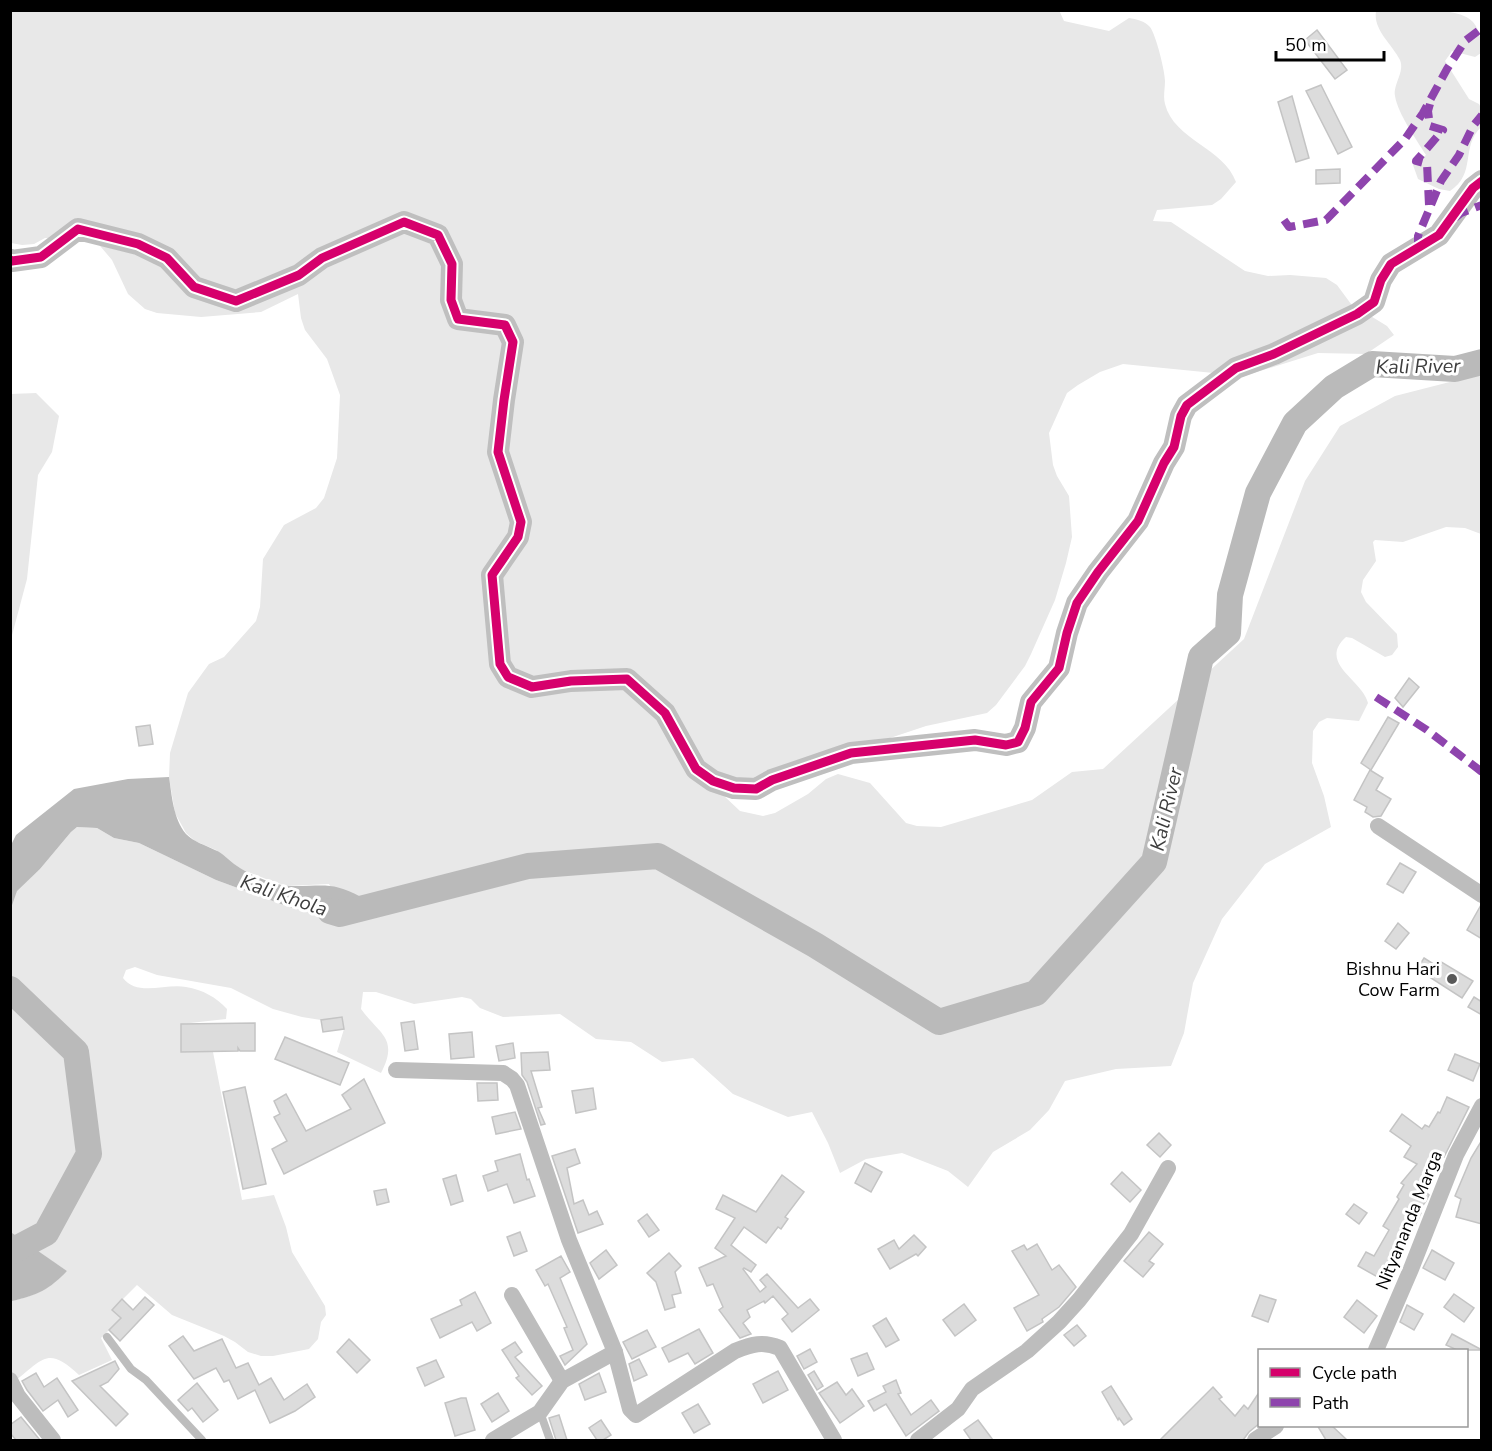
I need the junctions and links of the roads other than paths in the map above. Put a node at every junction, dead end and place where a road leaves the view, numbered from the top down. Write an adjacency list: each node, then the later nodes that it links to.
1 (1482, 181): 2 (street)
2 (10, 260)
3 (1378, 826): 4 (street)
4 (1482, 895)
5 (396, 1070): 11 (street)
6 (1482, 1106): 10 (street, Nityananda Marga)
7 (1168, 1168): 21 (street)
8 (512, 1295): 13 (street)
9 (107, 1337): 17 (lane)
10 (1376, 1349)
11 (615, 1352): 13 (street); 20 (street)
12 (10, 1380): 16 (street)
13 (562, 1381): 14 (street)
14 (540, 1412): 18 (street); 19 (lane)
15 (1273, 1427): 22 (street)
16 (53, 1440)
17 (202, 1440)
18 (493, 1440)
19 (550, 1440)
20 (834, 1440)
21 (918, 1440)
22 (1255, 1440)

